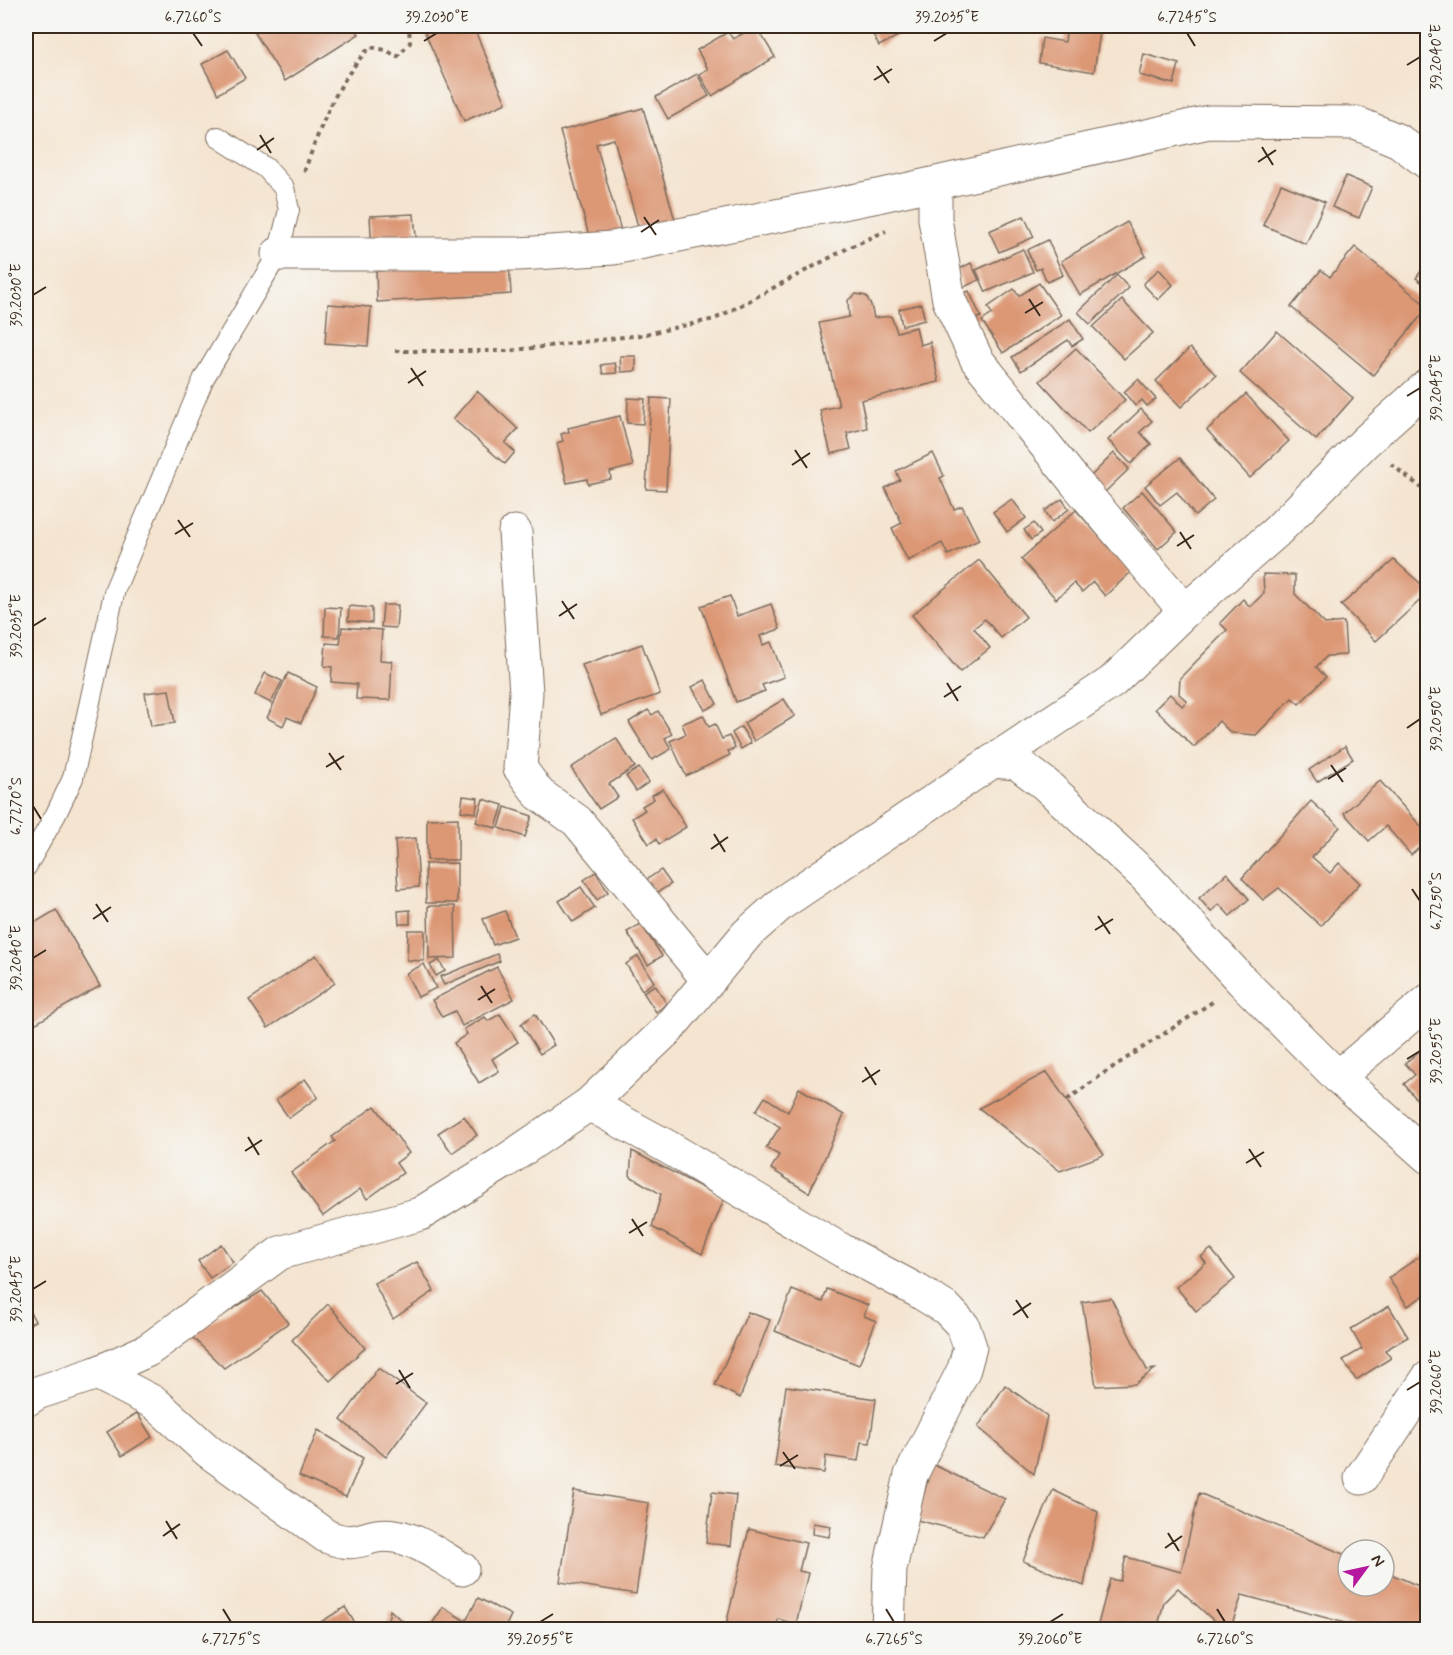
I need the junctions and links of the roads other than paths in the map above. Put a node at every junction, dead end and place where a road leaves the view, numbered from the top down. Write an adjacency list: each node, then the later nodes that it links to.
1 (218, 136): 4 (lane)
2 (1428, 163): 3 (street)
3 (935, 196): 4 (street); 7 (street)
4 (278, 254): 9 (lane)
5 (1428, 385): 7 (street)
6 (515, 532): 10 (street)
7 (1185, 610): 8 (street)
8 (993, 761): 10 (street); 12 (street)
9 (26, 867)
10 (709, 981): 13 (street)
11 (1428, 1001): 12 (street)
12 (1338, 1077): 14 (street)
13 (589, 1104): 15 (street); 20 (street)
14 (1428, 1157)
15 (98, 1373): 17 (street); 19 (street)
16 (1428, 1378): 18 (street)
17 (26, 1400)
18 (1361, 1478)
19 (462, 1569)
20 (888, 1629)

